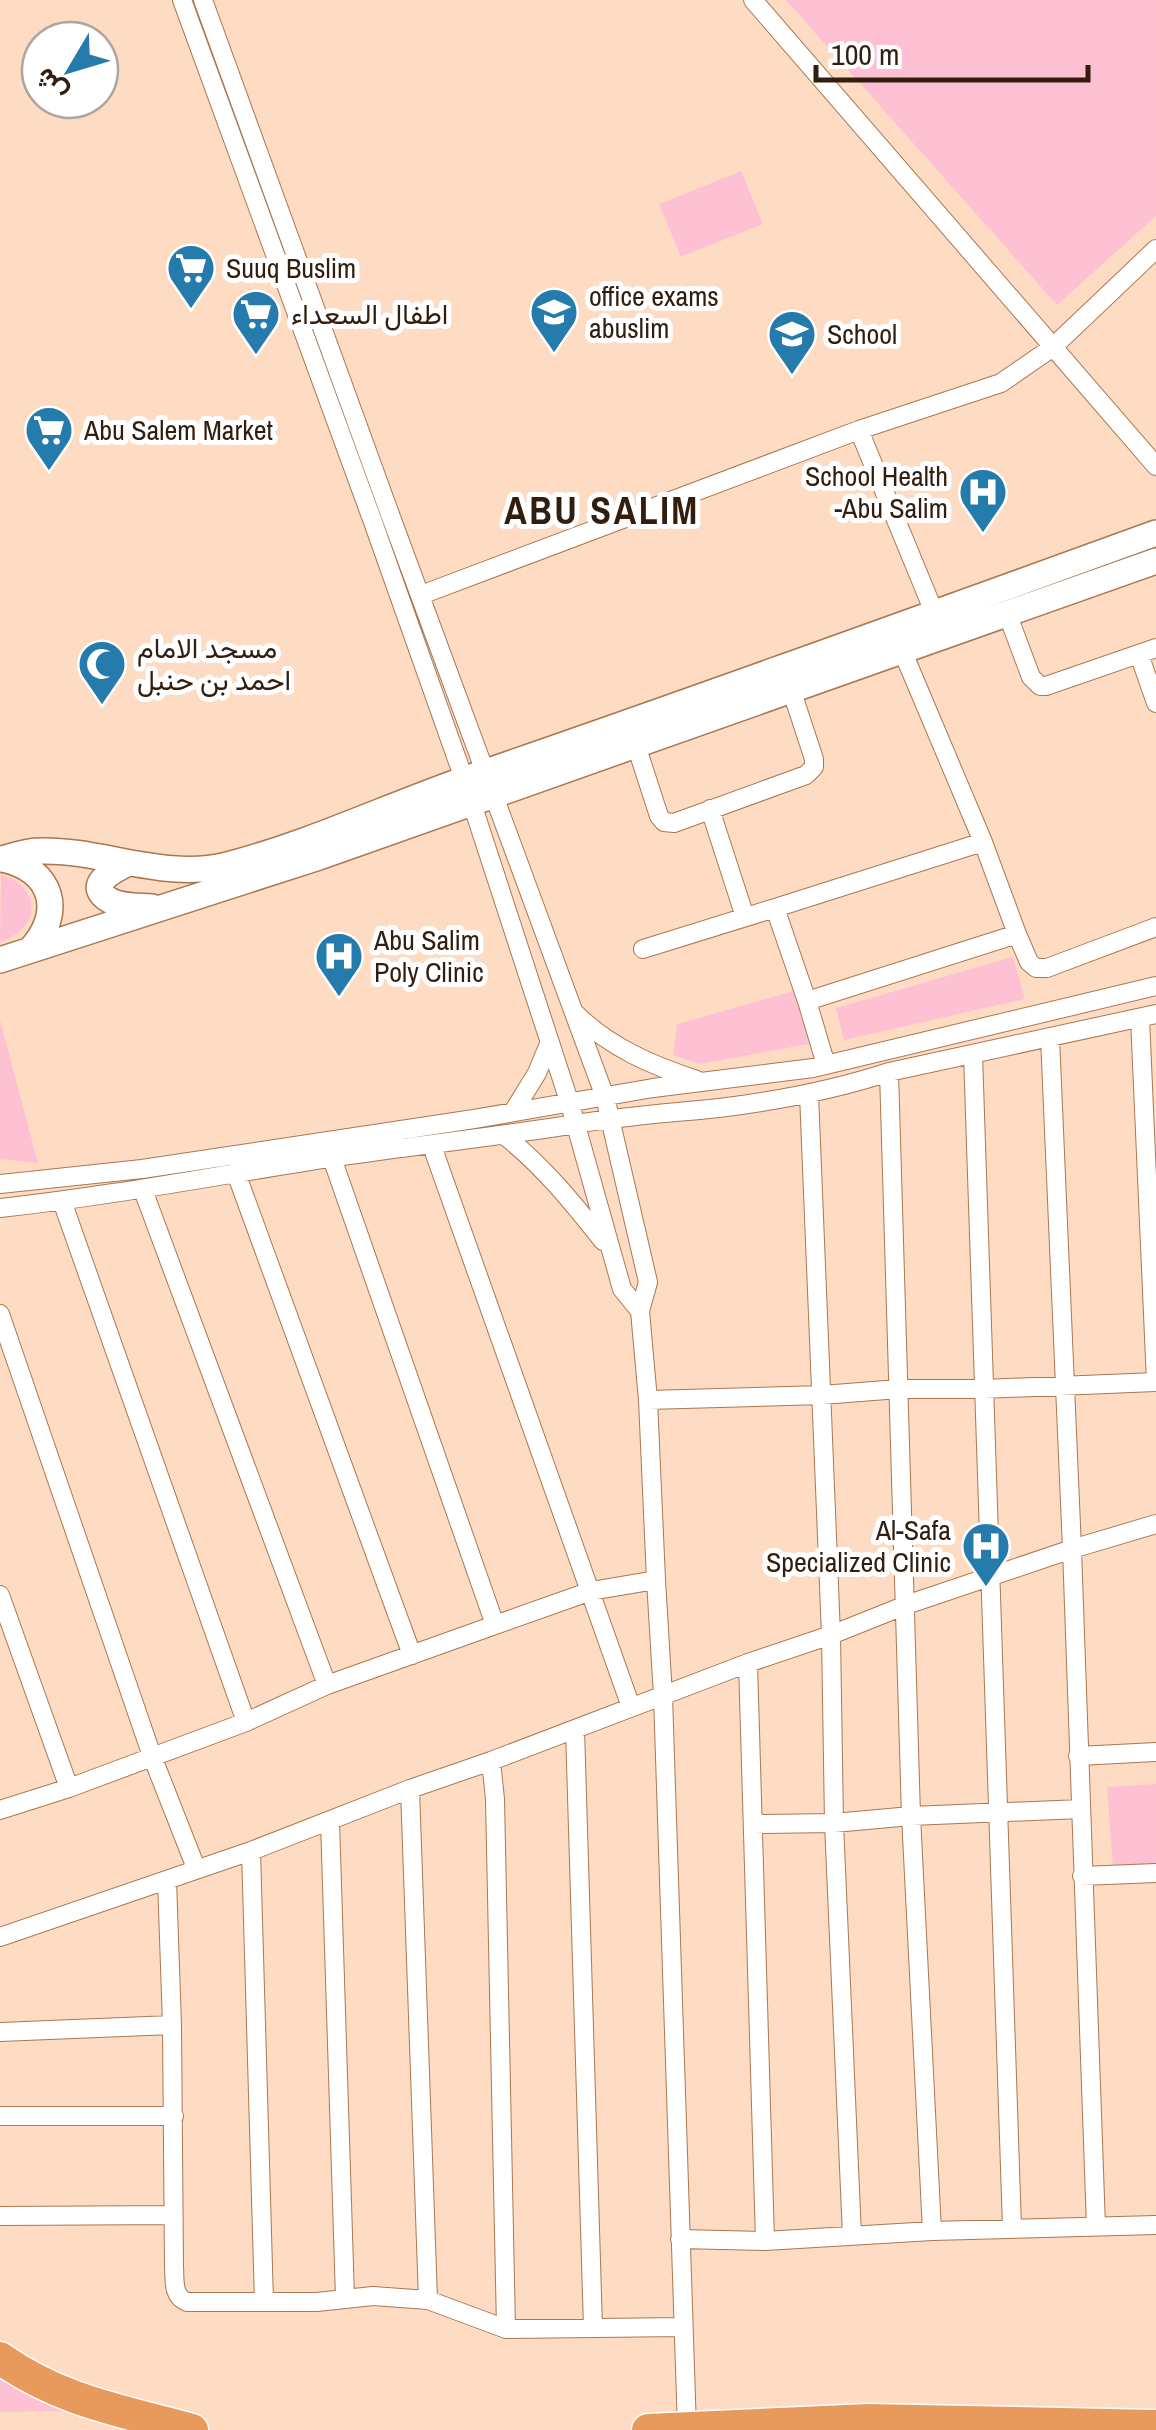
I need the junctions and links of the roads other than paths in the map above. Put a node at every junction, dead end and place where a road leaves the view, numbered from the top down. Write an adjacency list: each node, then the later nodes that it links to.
1 (182, 0): 4 (street)
2 (203, 0): 4 (street)
3 (753, 0): 6 (street)
4 (241, 133): 11 (street); 20 (street)
5 (1156, 249): 6 (street)
6 (1053, 347): 7 (street); 8 (street)
7 (859, 430): 11 (street); 12 (street)
8 (1156, 466)
9 (1156, 532): 12 (main road)
10 (1156, 561): 13 (main road)
11 (421, 595): 20 (street)
12 (934, 612): 14 (main road)
13 (1008, 613): 15 (main road); 16 (street)
14 (870, 649): 15 (main road); 17 (main road); 20 (main road)
15 (902, 650): 22 (street)
16 (1148, 651): 18 (street)
17 (791, 689): 19 (main road); 21 (street)
18 (1156, 702)
19 (636, 744): 20 (main road); 21 (street)
20 (478, 788): 24 (main road); 25 (main road); 35 (street); 38 (street)
21 (710, 809): 27 (street)
22 (983, 842): 26 (street); 29 (street)
23 (1, 859): 24 (main road); 31 (main road)
24 (128, 862): 25 (main road)
25 (163, 908): 31 (main road)
26 (775, 908): 27 (street); 34 (street)
27 (745, 916): 30 (street)
28 (1156, 926): 29 (street)
29 (1017, 934): 34 (street)
30 (643, 949)
31 (30, 950): 32 (main road)
32 (0, 960)
33 (1156, 986): 40 (street)
34 (808, 1001): 40 (street)
35 (571, 1008): 42 (street); 44 (street)
36 (1148, 1016): 37 (street); 60 (street)
37 (1050, 1037): 39 (street); 60 (street)
38 (549, 1044): 45 (street); 46 (street)
39 (972, 1054): 41 (street); 62 (street)
40 (826, 1064): 42 (street)
41 (889, 1072): 43 (street); 61 (street)
42 (702, 1082): 44 (street)
43 (809, 1094): 47 (street); 63 (street)
44 (605, 1097): 45 (street); 47 (street)
45 (570, 1104): 46 (street); 48 (street)
46 (514, 1112): 53 (street)
47 (611, 1118): 48 (street); 58 (street)
48 (574, 1124): 49 (street); 57 (street)
49 (505, 1136): 50 (street); 57 (street)
50 (432, 1146): 51 (street); 69 (street)
51 (332, 1158): 52 (street); 72 (street)
52 (236, 1173): 54 (street); 74 (street)
53 (0, 1184)
54 (142, 1190): 55 (street); 76 (street)
55 (62, 1202): 56 (street); 79 (street)
56 (0, 1208)
57 (610, 1250): 58 (street)
58 (640, 1311): 64 (street)
59 (0, 1314): 82 (street)
60 (1064, 1384): 62 (street); 66 (street)
61 (899, 1389): 62 (street); 63 (street); 71 (street)
62 (984, 1389): 67 (street)
63 (822, 1395): 64 (street); 73 (street)
64 (648, 1400): 68 (street)
65 (1156, 1524): 66 (street)
66 (1072, 1549): 67 (street); 83 (street)
67 (991, 1578): 71 (street); 89 (street)
68 (656, 1580): 69 (street); 77 (street)
69 (591, 1592): 72 (street); 78 (street)
70 (0, 1594): 85 (street)
71 (906, 1606): 73 (street); 90 (street)
72 (496, 1625): 74 (street)
73 (831, 1635): 75 (street); 92 (street)
74 (412, 1655): 76 (street)
75 (748, 1663): 77 (street); 93 (street)
76 (327, 1685): 79 (street)
77 (664, 1696): 78 (street); 111 (street)
78 (631, 1707): 80 (street)
79 (246, 1722): 82 (street)
80 (575, 1729): 84 (street); 117 (street)
81 (1156, 1752): 83 (street)
82 (152, 1756): 85 (street); 95 (street)
83 (1078, 1756): 87 (street)
84 (491, 1761): 86 (street); 116 (street)
85 (69, 1788): 88 (street)
86 (410, 1789): 91 (street); 114 (street)
87 (1081, 1809): 89 (street); 97 (street)
88 (0, 1810)
89 (997, 1814): 90 (street); 108 (street)
90 (911, 1816): 92 (street); 109 (street)
91 (330, 1821): 94 (street); 113 (street)
92 (834, 1823): 93 (street); 110 (street)
93 (753, 1824): 112 (street)
94 (250, 1851): 95 (street); 115 (street)
95 (196, 1868): 98 (street)
96 (1156, 1873): 97 (street)
97 (1082, 1876): 107 (street)
98 (167, 1880): 99 (street); 100 (street)
99 (0, 1937)
100 (172, 2025): 101 (street); 103 (street)
101 (0, 2032)
102 (0, 2116): 103 (street)
103 (174, 2116): 104 (street)
104 (173, 2215): 105 (street); 115 (street)
105 (0, 2216)
106 (1156, 2225): 107 (street)
107 (1096, 2227): 108 (street)
108 (1012, 2228): 109 (street)
109 (932, 2231): 110 (street)
110 (852, 2236): 112 (street)
111 (680, 2238): 112 (street); 118 (street)
112 (765, 2241)
113 (345, 2298): 114 (street); 115 (street)
114 (428, 2300): 116 (street)
115 (264, 2302)
116 (506, 2328): 117 (street)
117 (594, 2328): 118 (street)
118 (683, 2328): 121 (street)
119 (0, 2358): 122 (highway)
120 (1156, 2426): 121 (highway)
121 (687, 2429): 123 (highway)
122 (192, 2430)
123 (648, 2430)

